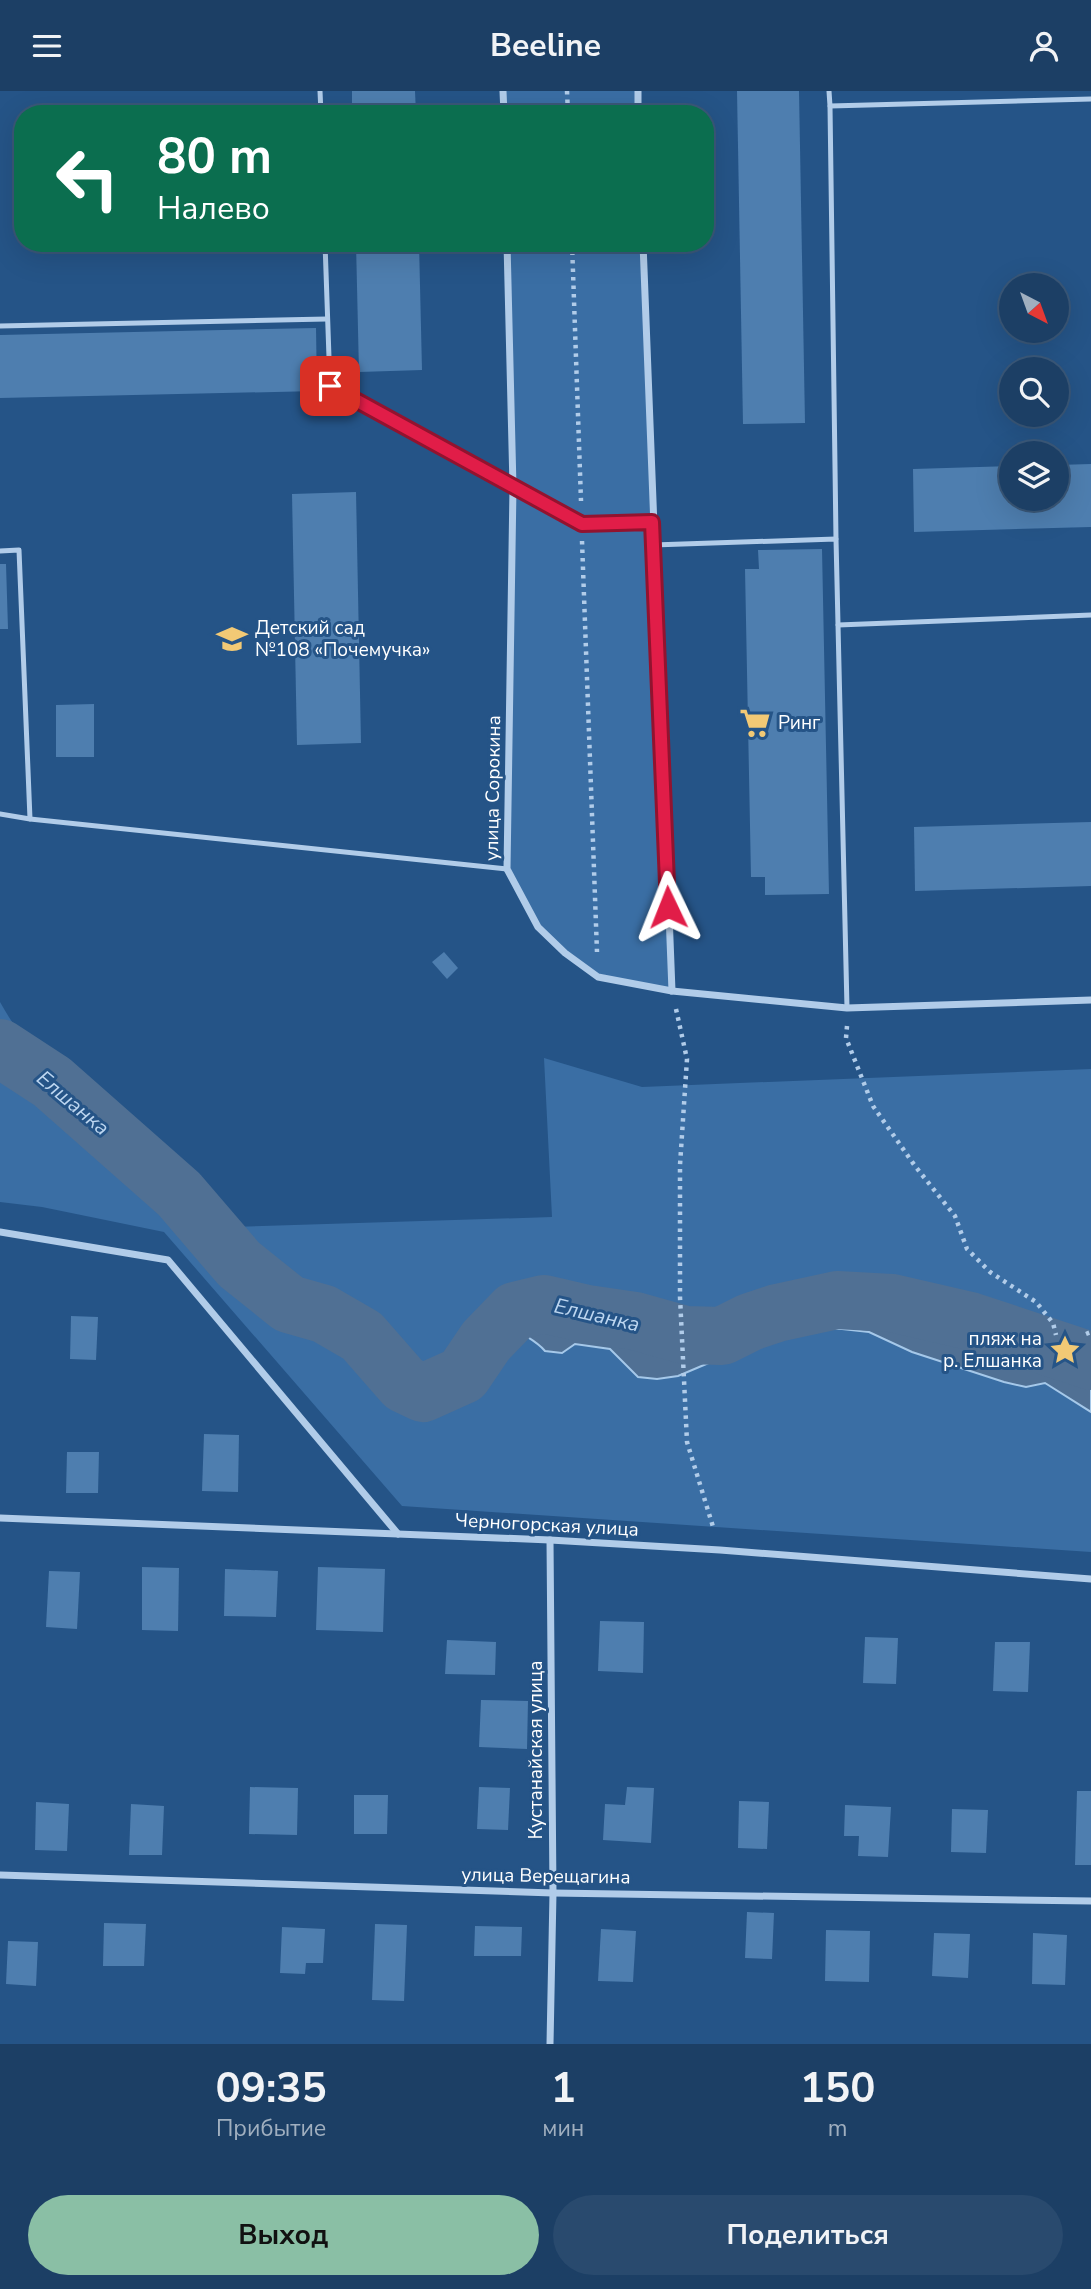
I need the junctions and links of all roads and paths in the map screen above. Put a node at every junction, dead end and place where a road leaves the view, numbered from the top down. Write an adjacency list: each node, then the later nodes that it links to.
1 (829, 91): 3 (lane)
2 (1091, 99): 3 (lane)
3 (830, 106): 13 (lane)
4 (325, 252): 8 (lane)
5 (507, 252): 10 (street, улица Сорокина)
6 (572, 252): 12 (path)
7 (643, 252): 11 (street)
8 (327, 319): 9 (lane); 10 (lane)
9 (0, 326)
10 (513, 487): 12 (street); 20 (street, улица Сорокина)
11 (652, 522): 12 (street); 14 (street)
12 (582, 524): 21 (path)
13 (836, 539): 14 (lane); 17 (lane)
14 (653, 545): 22 (street)
15 (0, 551): 19 (lane)
16 (1091, 615): 17 (lane)
17 (838, 625): 24 (lane)
18 (0, 814): 19 (lane)
19 (30, 819): 20 (lane)
20 (507, 869): 21 (street, улица Сорокина)
21 (598, 977): 22 (street, улица Сорокина)
22 (672, 991): 24 (street, улица Сорокина); 30 (path)
23 (1091, 1000): 24 (street, улица Сорокина)
24 (847, 1008): 26 (path)
25 (0, 1232): 28 (street)
26 (1056, 1335)
27 (0, 1518): 28 (street, Черногорская улица)
28 (398, 1534): 29 (street, Черногорская улица)
29 (550, 1540): 30 (street, Черногорская улица); 33 (street, Кустанайская улица)
30 (720, 1550): 31 (street, Черногорская улица)
31 (1091, 1579)
32 (0, 1875): 33 (street, улица Верещагина)
33 (553, 1893): 34 (street, улица Верещагина); 35 (street, Кустанайская улица)
34 (1091, 1901)
35 (550, 2044)

